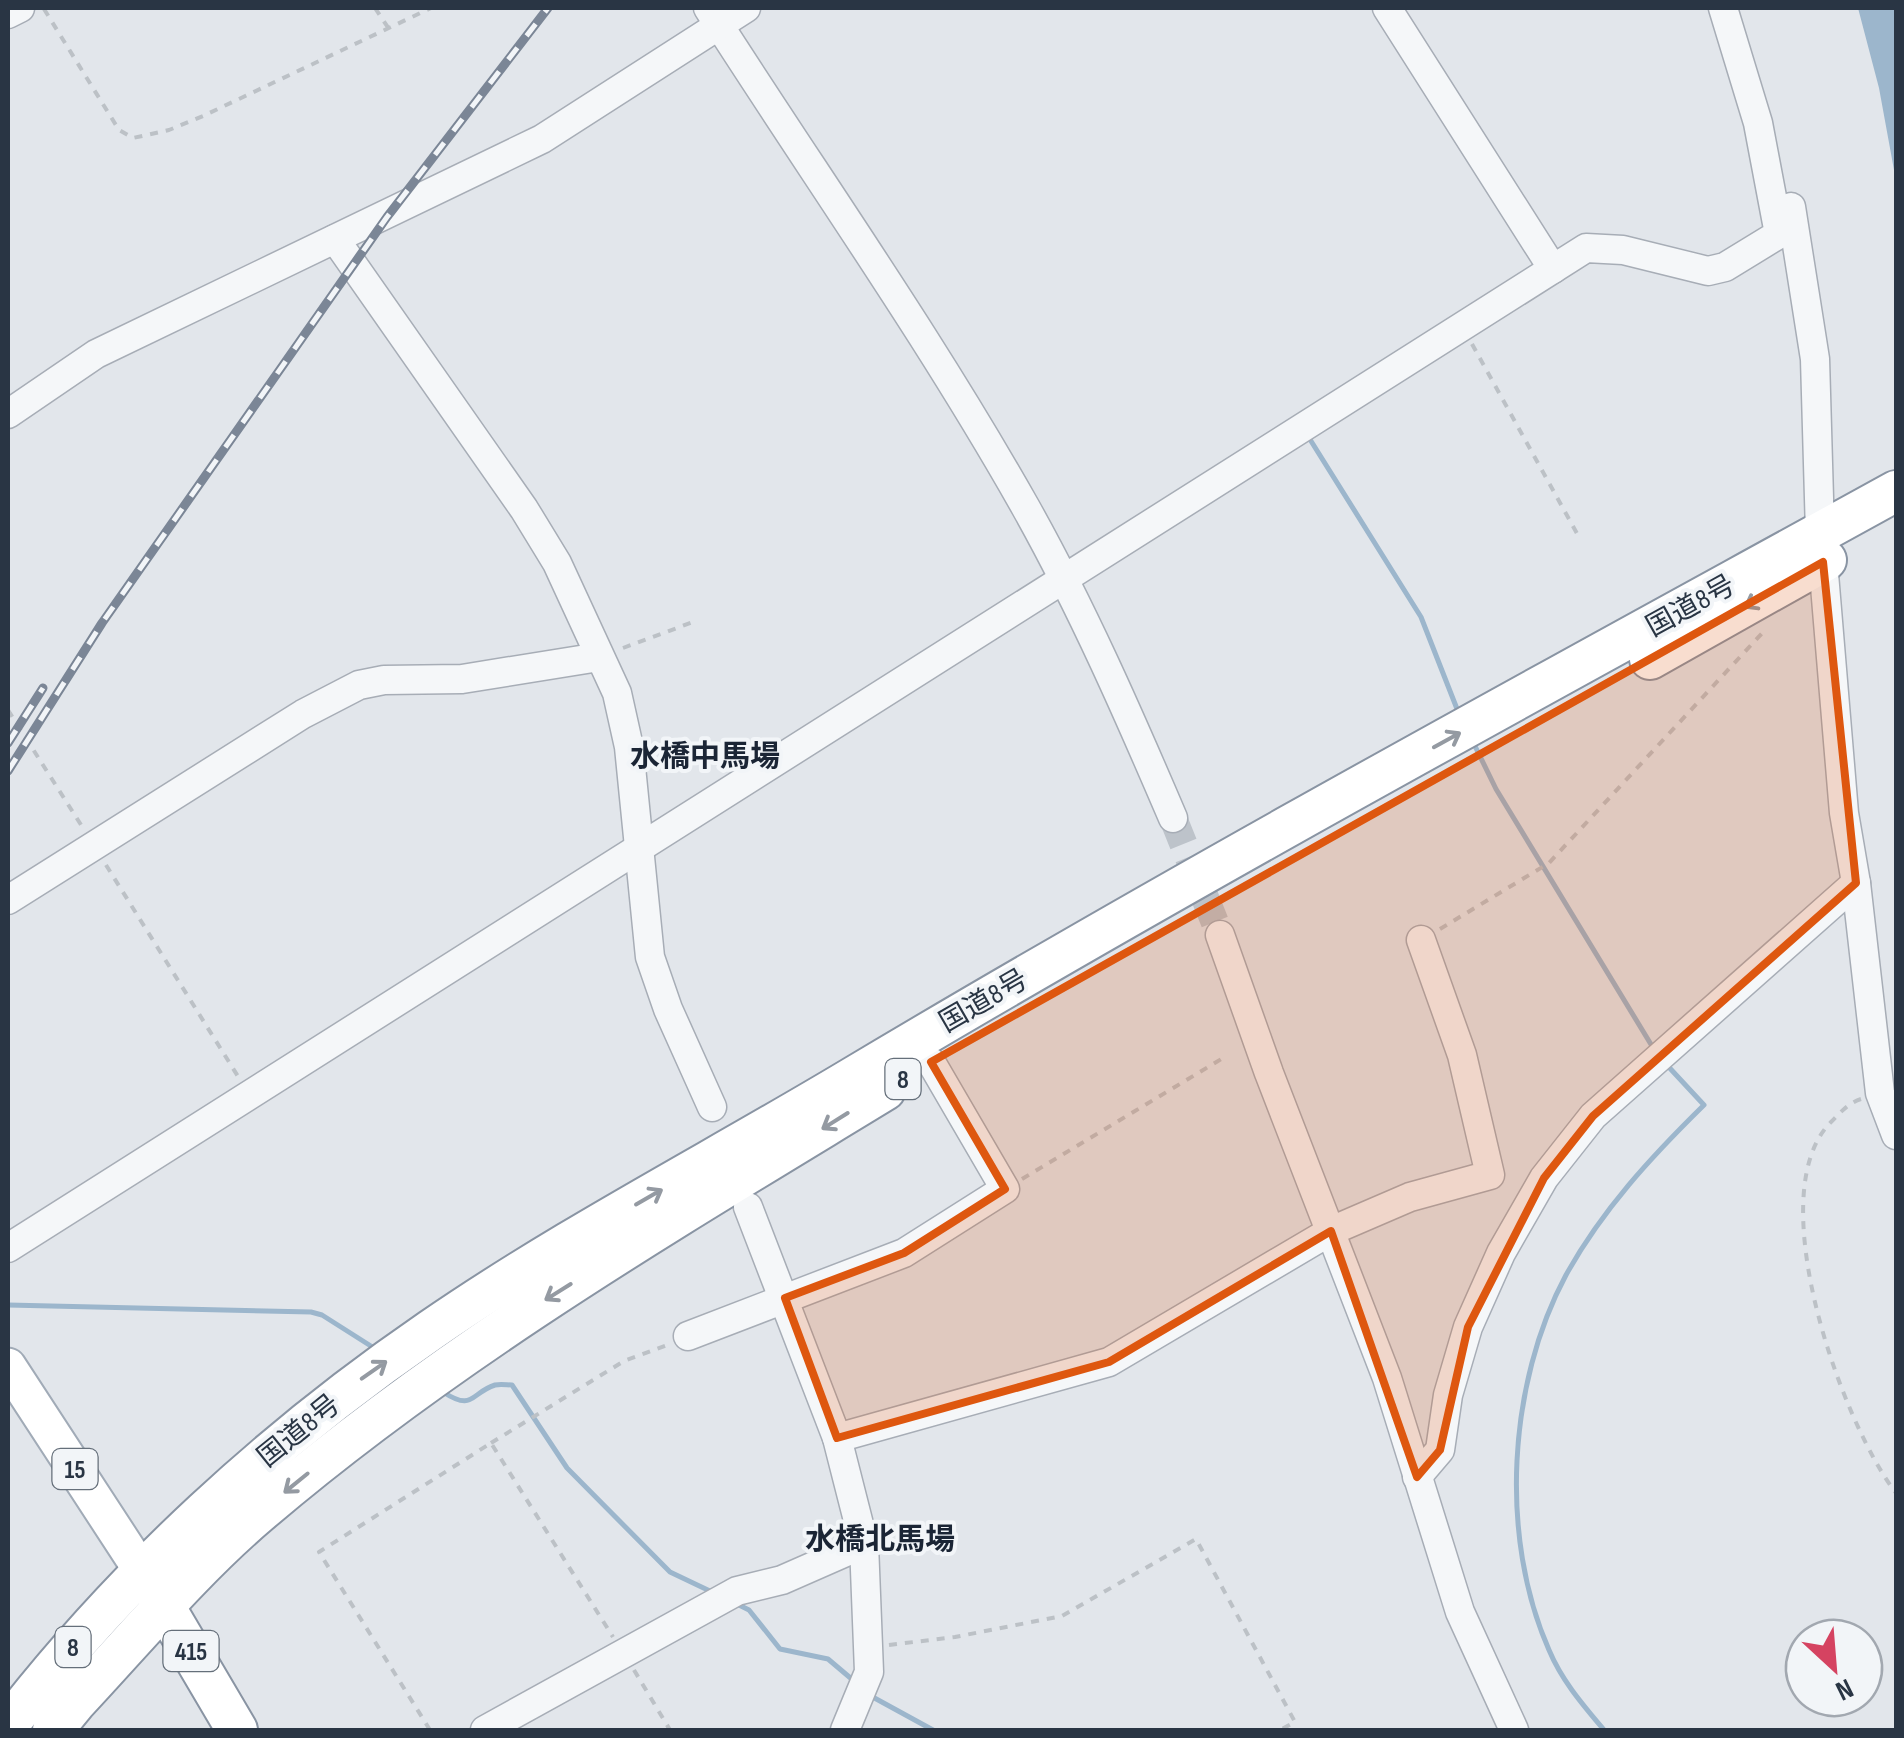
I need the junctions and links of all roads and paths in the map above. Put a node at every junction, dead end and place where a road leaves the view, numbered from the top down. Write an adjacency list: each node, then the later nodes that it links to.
1 (20, 8): 9 (street)
2 (42, 8): 11 (path)
3 (376, 8): 11 (path)
4 (432, 8): 11 (path)
5 (746, 8): 10 (street)
6 (1387, 8): 13 (street)
7 (1723, 8): 13 (street)
8 (1740, 8): 19 (street)
9 (8, 14)
10 (714, 16): 12 (street); 20 (street)
11 (389, 29)
12 (336, 239): 15 (street); 23 (street)
13 (1553, 269): 14 (street)
14 (1462, 326): 18 (path); 20 (street)
15 (8, 414)
16 (1896, 490): 19 (highway, 国道8号 / 8)
17 (1896, 522): 19 (highway, 国道8号 / 8)
18 (1579, 537)
19 (1829, 543): 21 (highway, 国道8号 / 8); 28 (street); 50 (highway, 国道8号 / 8, one-way to 19)
20 (1064, 578): 25 (street); 27 (street)
21 (1768, 594): 31 (path); 33 (highway, 国道8号 / 8, one-way to 33)
22 (693, 622): 23 (path)
23 (600, 657): 26 (street); 27 (street)
24 (8, 710): 26 (path)
25 (1173, 818)
26 (95, 846): 29 (street); 34 (path)
27 (637, 850): 34 (street); 36 (street)
28 (1856, 882): 35 (street); 47 (street)
29 (8, 900)
30 (1220, 935): 40 (street)
31 (1421, 940): 40 (street)
32 (1223, 1058): 38 (path)
33 (931, 1062): 38 (street); 51 (highway, 国道8号 / 8, one-way to 51)
34 (250, 1094): 41 (street)
35 (1880, 1094): 37 (street); 48 (path)
36 (712, 1107)
37 (1896, 1135)
38 (1005, 1189): 42 (street)
39 (748, 1207): 42 (street)
40 (1331, 1231): 45 (street); 47 (street)
41 (8, 1248)
42 (785, 1298): 43 (street); 45 (street)
43 (688, 1336): 46 (path)
44 (8, 1366): 50 (main road, 15)
45 (837, 1438): 49 (street)
46 (492, 1443): 53 (path); 57 (path)
47 (1417, 1477): 62 (street)
48 (1896, 1493)
49 (864, 1544): 52 (street); 53 (street)
50 (144, 1572): 51 (highway, 415); 54 (highway, 国道8号 / 8)
51 (165, 1607): 55 (highway, 国道8号 / 8); 56 (highway, 415)
52 (868, 1647): 60 (street); 61 (path)
53 (624, 1654): 58 (street); 59 (path)
54 (8, 1726)
55 (53, 1730)
56 (238, 1730)
57 (430, 1730)
58 (485, 1730)
59 (670, 1730)
60 (844, 1730)
61 (1280, 1730)
62 (1514, 1730)

